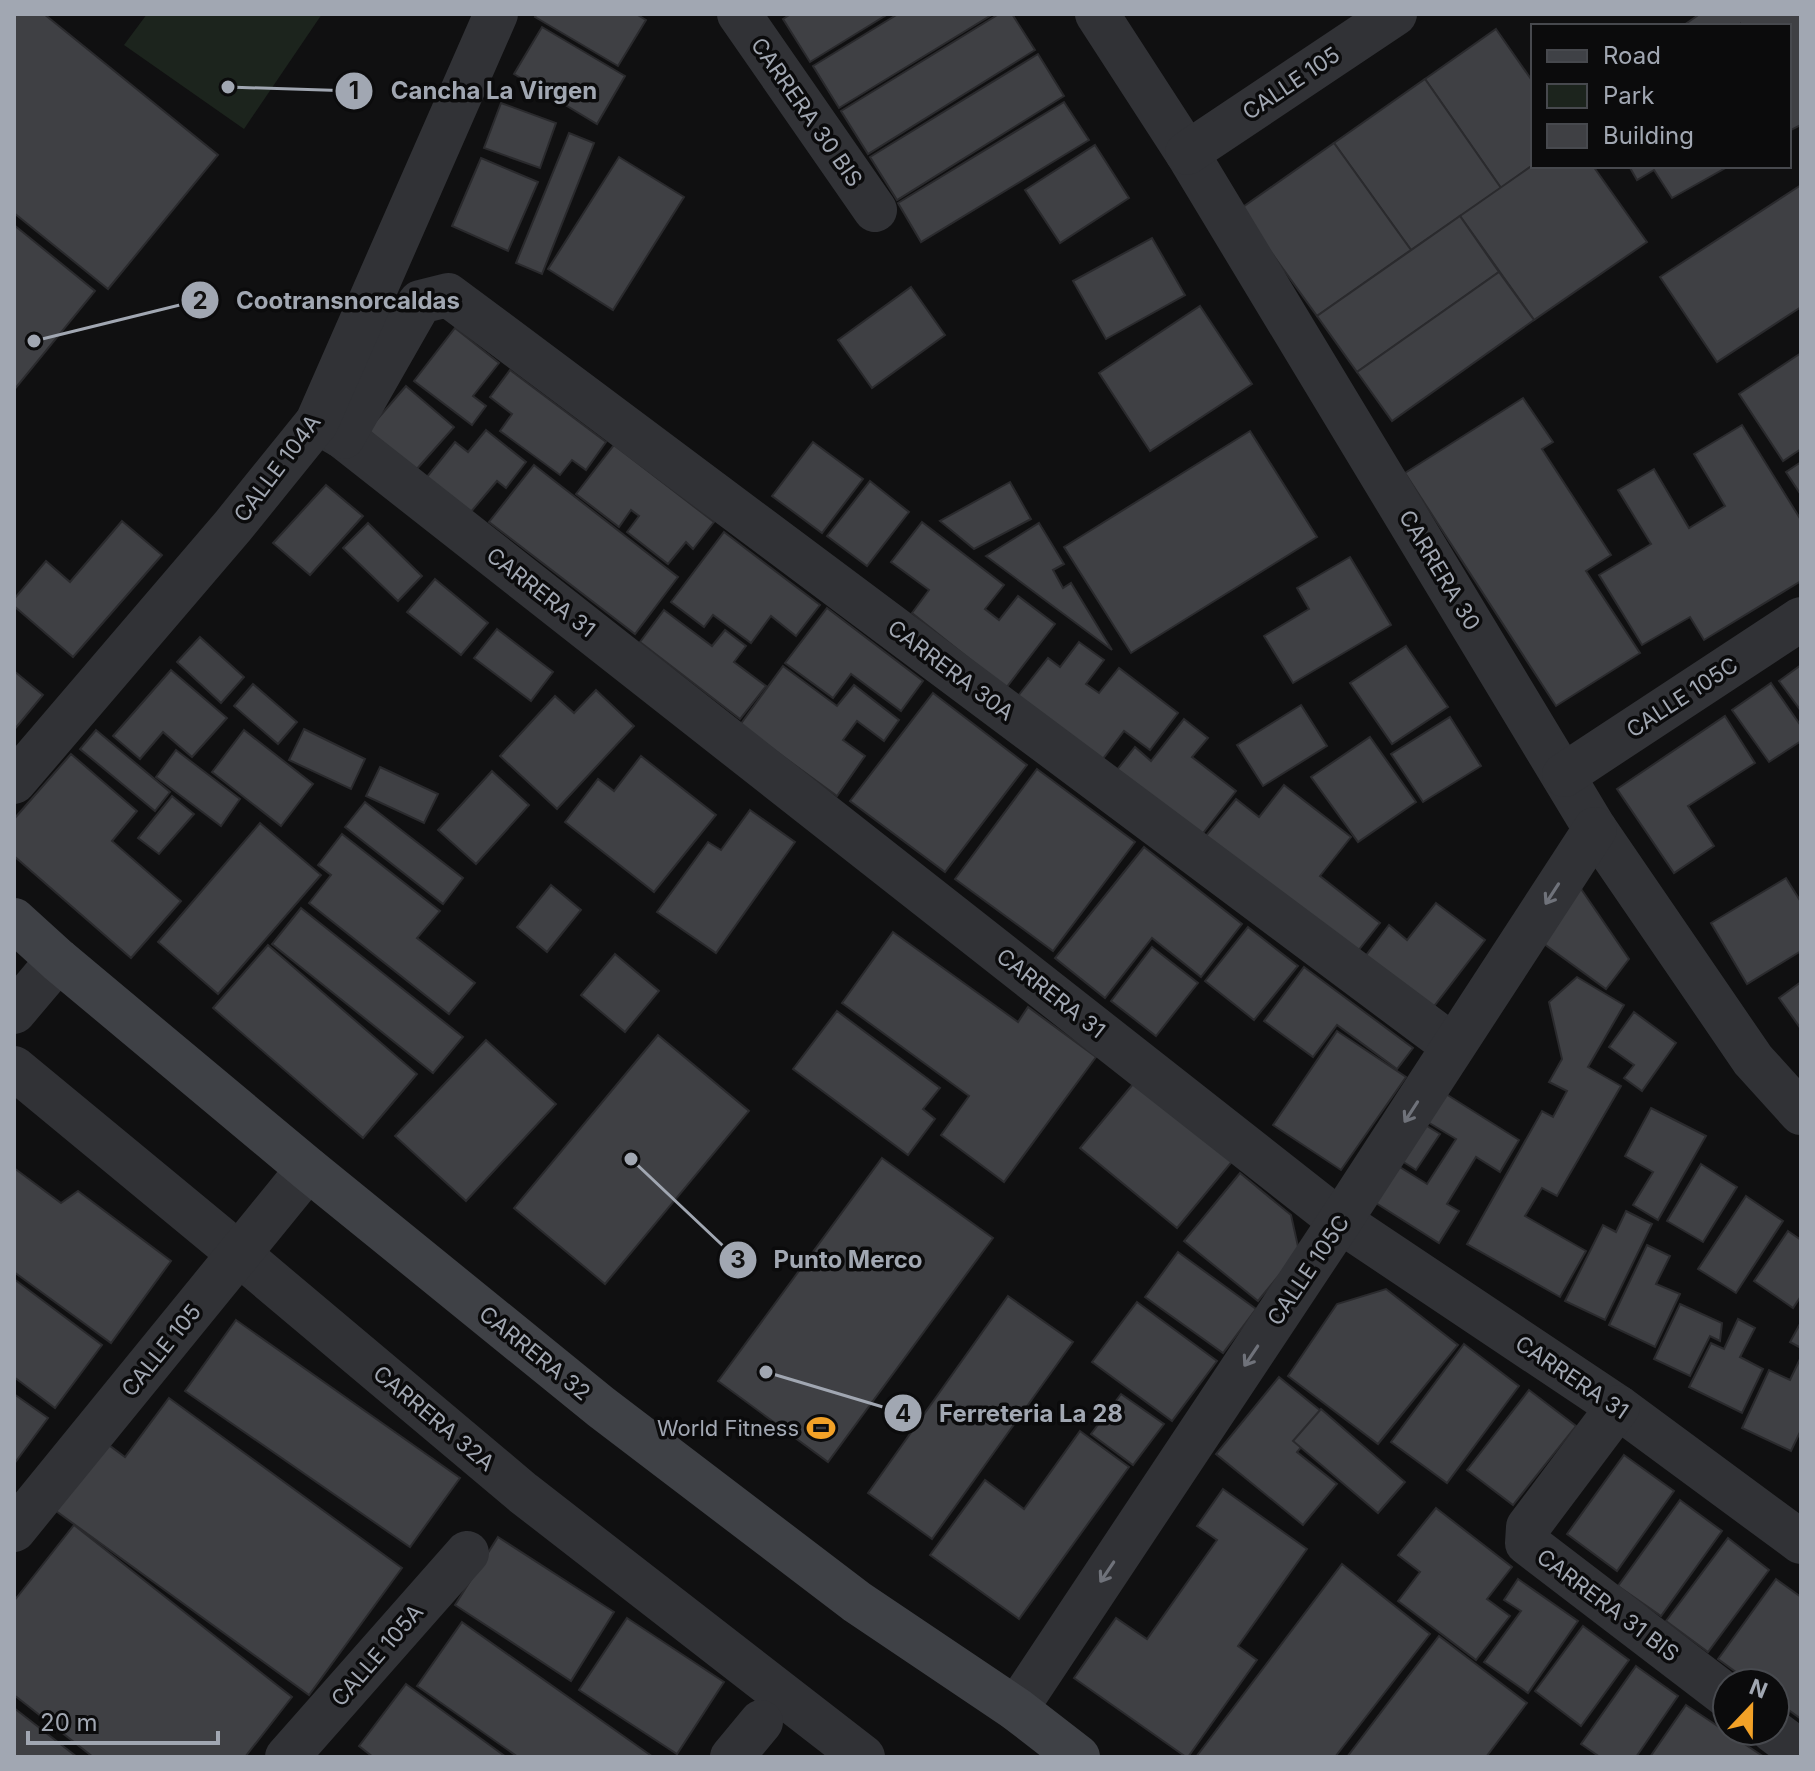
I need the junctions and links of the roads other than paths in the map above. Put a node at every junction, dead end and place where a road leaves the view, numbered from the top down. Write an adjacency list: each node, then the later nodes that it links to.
1 (496, 14): 8 (street, CALLE 104A)
2 (739, 14): 6 (street, CARRERA 30 BIS)
3 (1097, 14): 5 (street, CARRERA 30)
4 (1395, 14): 5 (street, CALLE 105)
5 (1187, 153): 10 (street, CARRERA 30)
6 (875, 210)
7 (448, 295): 8 (street, CALLE 104A); 16 (street, CARRERA 30A)
8 (330, 429): 11 (street, CALLE 104A); 20 (street, CARRERA 31)
9 (1801, 619): 10 (street, CALLE 105C)
10 (1564, 775): 12 (street, CARRERA 30)
11 (14, 782)
12 (1595, 829): 16 (street, CALLE 105C, one-way to 16); 18 (street, CARRERA 30)
13 (14, 920): 14 (main road, CARRERA 32)
14 (58, 960): 15 (street); 19 (main road, CARRERA 32)
15 (14, 1012)
16 (1453, 1046): 20 (street, CALLE 105C, one-way to 20)
17 (14, 1068): 21 (street, CARRERA 32A)
18 (1801, 1113)
19 (308, 1169): 21 (street, CALLE 105); 27 (main road, CARRERA 32)
20 (1340, 1221): 22 (street, CARRERA 31); 27 (street, CALLE 105C, one-way to 27)
21 (239, 1254): 23 (street, CALLE 105); 31 (street, CARRERA 32A)
22 (1618, 1407): 24 (street, CARRERA 31); 26 (street, CARRERA 31 BIS)
23 (14, 1530)
24 (1801, 1542)
25 (467, 1553): 29 (street, CALLE 105A)
26 (1711, 1684)
27 (1016, 1709): 32 (main road, CARRERA 32)
28 (761, 1722): 30 (street)
29 (287, 1757)
30 (732, 1757)
31 (863, 1757)
32 (1078, 1757)

